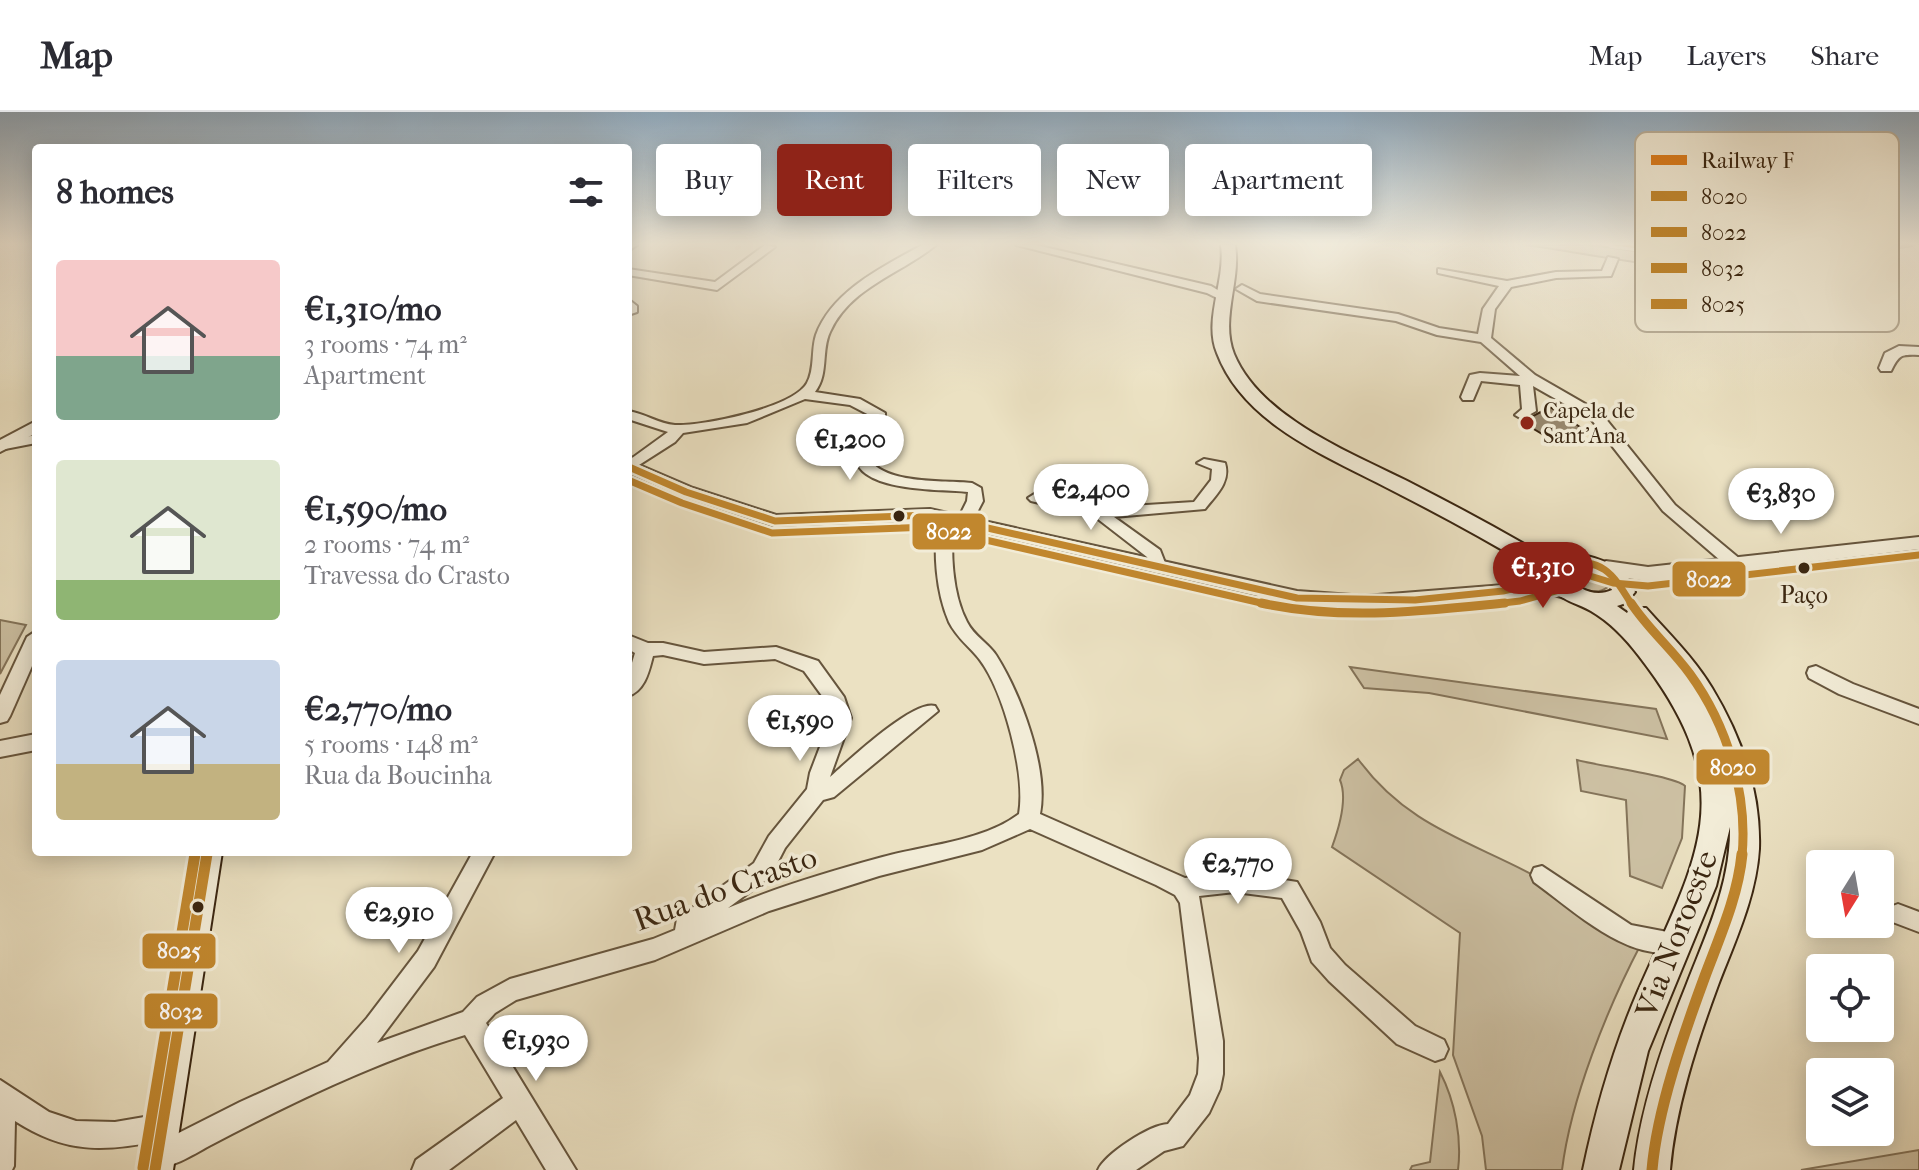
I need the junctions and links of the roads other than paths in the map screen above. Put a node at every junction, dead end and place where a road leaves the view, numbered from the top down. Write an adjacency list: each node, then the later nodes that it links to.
1 (857, 294): 9 (street)
2 (1234, 294): 24 (main road); 29 (main road, Via Noroeste)
3 (1237, 294): 5 (street)
4 (1496, 294): 5 (street)
5 (1485, 339): 8 (street)
6 (1919, 351): 7 (street)
7 (1886, 368)
8 (1528, 379): 10 (street); 12 (street); 25 (street)
9 (804, 395): 14 (street); 22 (street)
10 (1468, 397)
11 (632, 415): 14 (street)
12 (1522, 415)
13 (32, 428): 16 (street)
14 (679, 429): 17 (street)
15 (32, 440): 16 (street)
16 (1, 446)
17 (632, 463)
18 (1204, 463): 21 (street)
19 (632, 468): 22 (street)
20 (1036, 498): 21 (street)
21 (1099, 513): 26 (street)
22 (955, 521): 26 (street); 43 (street)
23 (1919, 543): 25 (street)
24 (1578, 560): 27 (main road); 29 (main road)
25 (1734, 563): 28 (street)
26 (1159, 568): 30 (street)
27 (1606, 568): 28 (street); 31 (main road, Via Noroeste)
28 (1648, 574): 31 (street)
29 (1555, 575): 30 (street); 32 (main road, Via Noroeste)
30 (1519, 589): 32 (street)
31 (1624, 590): 32 (main road); 61 (main road, Via Noroeste)
32 (1577, 596): 48 (main road, Via Noroeste)
33 (636, 645): 36 (street); 42 (street)
34 (32, 646): 38 (street)
35 (1816, 673): 39 (street)
36 (632, 684)
37 (928, 711): 42 (street)
38 (0, 716)
39 (1919, 717)
40 (32, 743): 41 (street)
41 (0, 749)
42 (817, 792): 49 (street)
43 (1029, 818): 47 (street); 49 (street, Rua do Crasto)
44 (206, 856): 55 (main road)
45 (482, 856): 52 (street)
46 (1542, 875): 48 (street)
47 (1183, 888): 51 (street); 59 (street)
48 (1675, 942): 60 (main road, Via Noroeste)
49 (655, 949): 50 (street, Rua do Crasto)
50 (471, 1022): 52 (street, Rua do Crasto); 54 (street)
51 (1435, 1049)
52 (333, 1073): 55 (street, Rua do Crasto)
53 (1, 1094): 55 (street, Rua do Crasto); 56 (street)
54 (518, 1103): 57 (street); 58 (street)
55 (158, 1152)
56 (0, 1166)
57 (426, 1170)
58 (562, 1170)
59 (1112, 1170)
60 (1601, 1170)
61 (1652, 1170)

